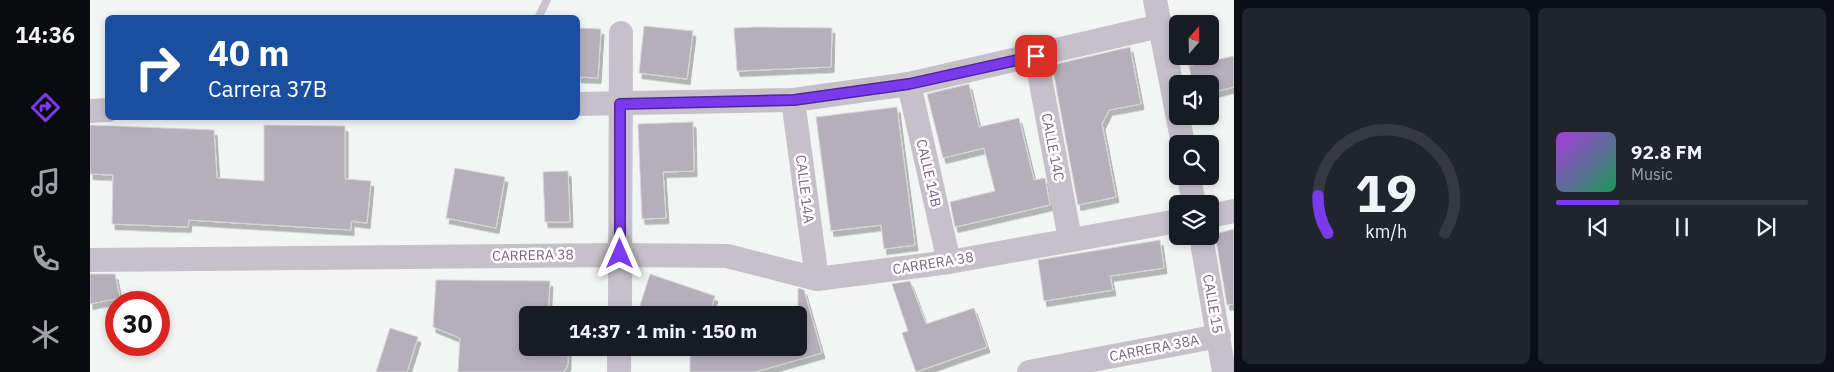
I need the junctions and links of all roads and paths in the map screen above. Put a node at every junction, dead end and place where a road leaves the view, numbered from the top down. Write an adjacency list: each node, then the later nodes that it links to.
1 (1155, 0): 2 (street)
2 (1160, 26): 4 (street); 11 (street)
3 (621, 33): 8 (street)
4 (1036, 56): 5 (street); 15 (street, CALLE 14C)
5 (909, 84): 6 (street); 19 (street, CALLE 14B)
6 (794, 100): 8 (street); 20 (street, CALLE 14A)
7 (580, 104): 8 (street)
8 (620, 104): 17 (street)
9 (105, 110): 10 (street)
10 (90, 111)
11 (1181, 135)
12 (1234, 211): 13 (street)
13 (1219, 214)
14 (1169, 222): 15 (street, CARRERA 38)
15 (1070, 239): 19 (street, CARRERA 38)
16 (1203, 245): 22 (street, CALLE 15)
17 (620, 254): 18 (street, CARRERA 38); 20 (street, CARRERA 38); 21 (street)
18 (90, 260)
19 (949, 262): 20 (street, CARRERA 38)
20 (817, 279)
21 (620, 306)
22 (1219, 336): 25 (street, CARRERA 38A); 26 (street, CALLE 15)
23 (620, 356): 24 (street)
24 (619, 372)
25 (1029, 372)
26 (1224, 372)

